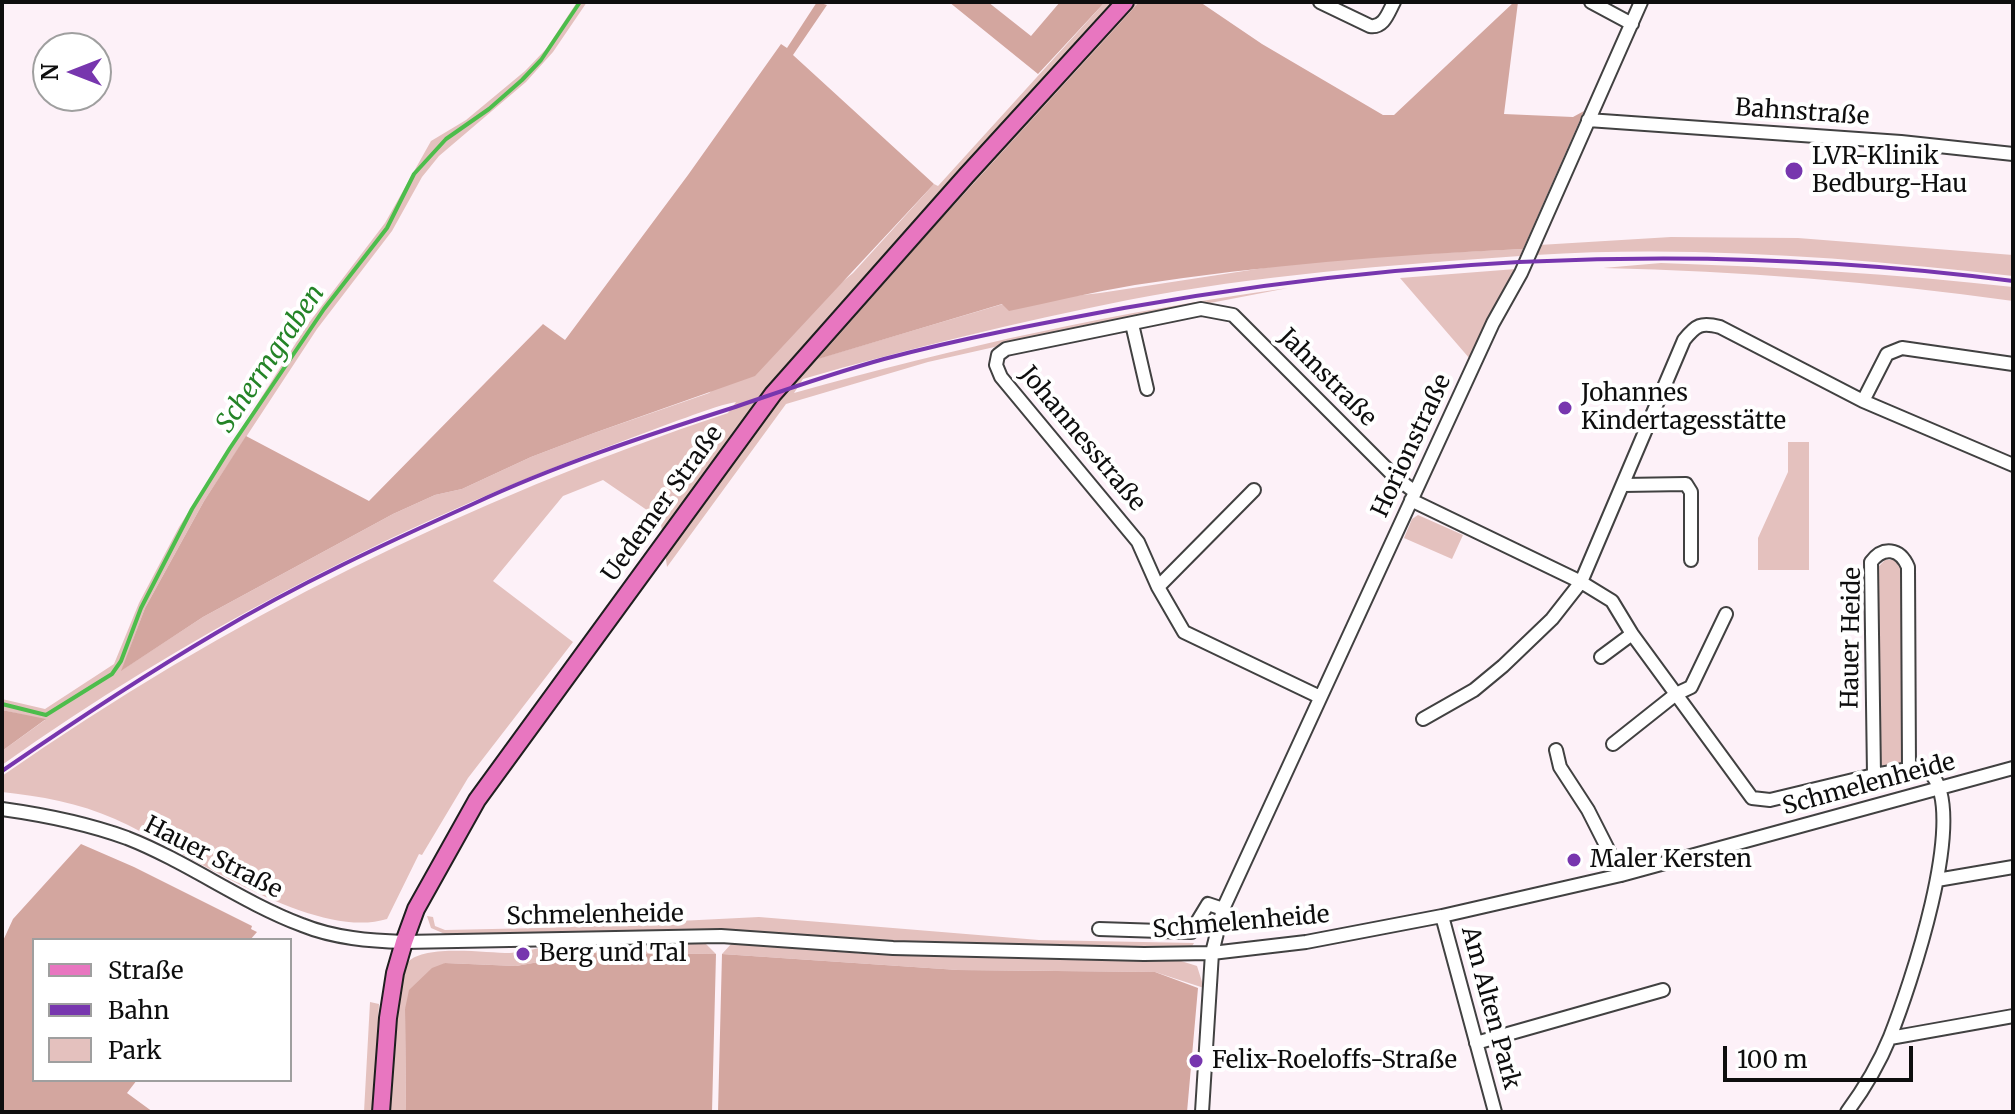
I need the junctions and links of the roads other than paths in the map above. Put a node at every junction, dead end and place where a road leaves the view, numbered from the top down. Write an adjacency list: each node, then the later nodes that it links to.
1 (1125, 2): 40 (main road, Uedemer Straße)
2 (1320, 2): 3 (street)
3 (1394, 2)
4 (1591, 2): 6 (street)
5 (1641, 2): 6 (street, Horionstraße)
6 (1632, 24): 7 (street, Horionstraße)
7 (1588, 120): 8 (street, Bahnstraße); 17 (street, Horionstraße)
8 (2013, 154)
9 (1201, 309): 10 (street, Johannesstraße); 17 (street, Jahnstraße)
10 (1132, 324): 12 (street); 20 (street, Johannesstraße)
11 (2013, 364): 13 (street)
12 (1147, 389)
13 (1863, 401): 14 (street); 15 (street)
14 (2013, 465)
15 (1623, 485): 18 (street); 19 (street)
16 (1254, 490): 20 (street)
17 (1413, 496): 19 (street); 25 (street, Horionstraße)
18 (1691, 560)
19 (1581, 582): 22 (street); 26 (street)
20 (1158, 587): 25 (street, Johannesstraße)
21 (1726, 614): 24 (street)
22 (1632, 634): 23 (street); 24 (street)
23 (1601, 657)
24 (1676, 694): 27 (street); 31 (street)
25 (1320, 697): 37 (street, Horionstraße)
26 (1423, 719)
27 (1613, 744)
28 (1556, 750): 35 (street)
29 (2013, 768): 32 (street, Schmelenheide)
30 (1909, 769): 31 (street); 31 (street, Hauer Heide); 32 (street)
31 (1874, 775)
32 (1939, 789): 35 (street, Schmelenheide); 36 (street)
33 (2, 809): 40 (street, Hauer Straße)
34 (2013, 867): 36 (street)
35 (1621, 875): 38 (street, Schmelenheide)
36 (1937, 880): 44 (street)
37 (1223, 909): 39 (street); 41 (street, Horionstraße)
38 (1442, 916): 41 (street, Schmelenheide); 45 (street, Am Alten Park)
39 (1099, 929)
40 (404, 942): 41 (street, Schmelenheide); 46 (main road, Uedemer Straße)
41 (1212, 953): 47 (street)
42 (1663, 990): 45 (street)
43 (2013, 1016): 44 (street)
44 (1890, 1038): 49 (street)
45 (1476, 1043): 48 (street, Am Alten Park)
46 (381, 1112)
47 (1202, 1112)
48 (1495, 1112)
49 (1847, 1112)

